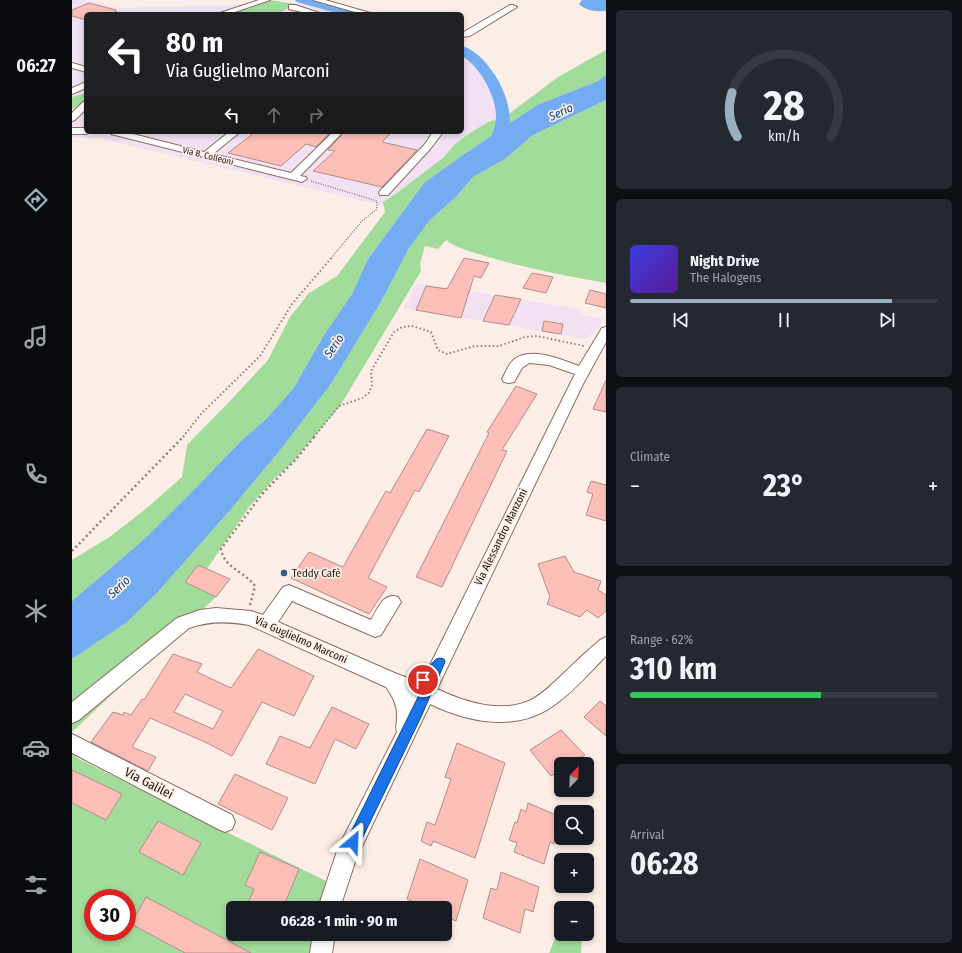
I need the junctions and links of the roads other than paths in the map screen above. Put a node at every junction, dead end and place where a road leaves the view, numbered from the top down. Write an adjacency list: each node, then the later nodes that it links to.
1 (266, 0): 5 (street)
2 (317, 0): 7 (street)
3 (292, 7): 6 (street)
4 (513, 7): 8 (street)
5 (227, 12)
6 (311, 12)
7 (362, 12)
8 (464, 35)
9 (72, 65): 10 (street)
10 (84, 69)
11 (84, 86): 12 (street)
12 (72, 91)
13 (80, 107): 14 (street)
14 (72, 118)
15 (72, 123): 16 (street)
16 (84, 126)
17 (72, 131): 18 (street)
18 (84, 131)
19 (232, 134): 24 (street)
20 (324, 134): 25 (street)
21 (336, 134): 24 (street, Via B. Colleoni)
22 (437, 134): 26 (street)
23 (140, 135): 24 (street, Via B. Colleoni)
24 (206, 155)
25 (299, 157)
26 (384, 193)
27 (606, 331): 28 (street, Via Alessandro Manzoni)
28 (582, 372): 29 (street); 33 (street, Via Alessandro Manzoni)
29 (509, 379)
30 (392, 602): 31 (street)
31 (266, 625): 34 (street, Via Guglielmo Marconi); 36 (street, Via Guglielmo Marconi)
32 (606, 645): 35 (street, Via Guglielmo Marconi)
33 (440, 662): 34 (street, Via Guglielmo Marconi); 35 (street, Via Alessandro Manzoni)
34 (392, 681): 35 (street, Via Guglielmo Marconi); 38 (street, Via Alessandro Manzoni)
35 (426, 693): 38 (street, Via Alessandro Manzoni)
36 (72, 714)
37 (72, 743): 39 (street, Via Galilei)
38 (401, 744): 40 (street, Via Alessandro Manzoni)
39 (225, 822)
40 (331, 901)
41 (323, 941): 42 (street)
42 (321, 953)

